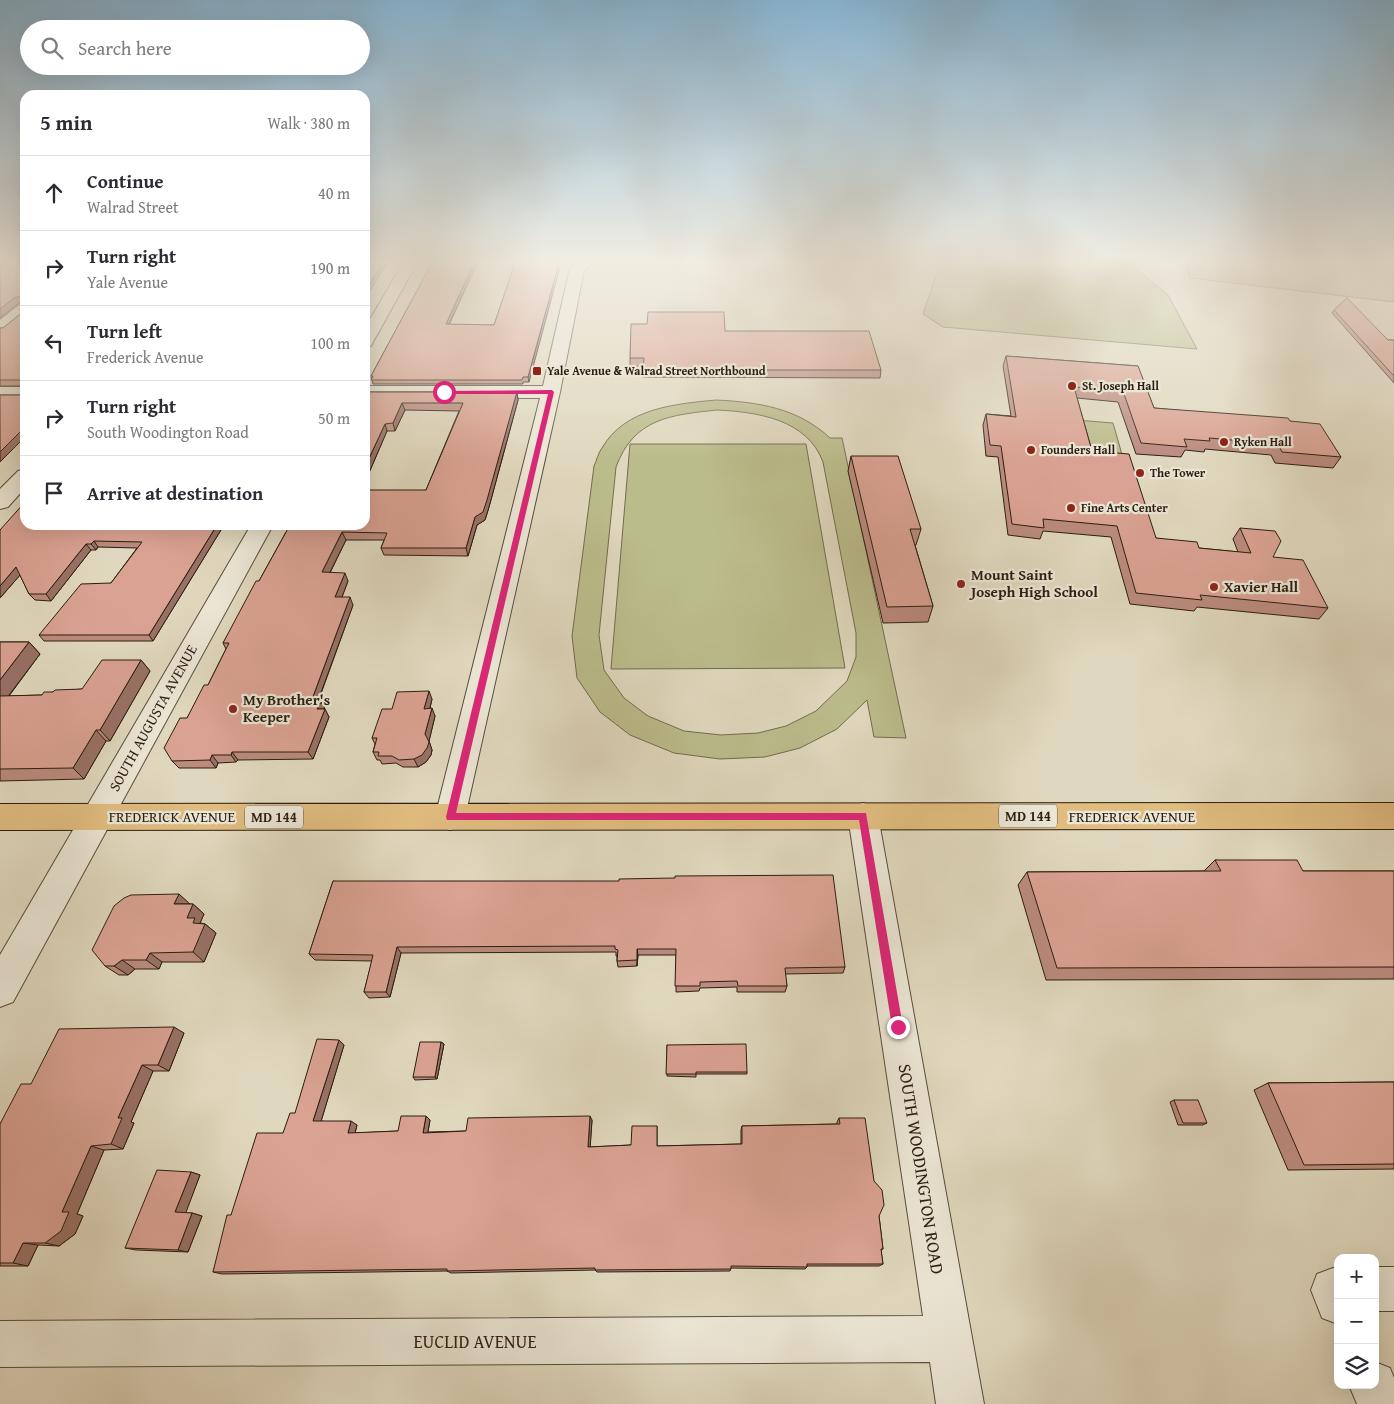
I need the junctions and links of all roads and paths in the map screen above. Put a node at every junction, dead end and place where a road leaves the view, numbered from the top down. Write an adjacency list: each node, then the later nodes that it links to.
1 (565, 329): 3 (street)
2 (370, 392): 3 (street)
3 (552, 392): 13 (street)
4 (0, 393): 5 (street)
5 (20, 393)
6 (20, 480): 7 (street)
7 (0, 502)
8 (259, 530): 12 (street, SOUTH AUGUSTA AVENUE)
9 (863, 816): 10 (main road, FREDERICK AVENUE / MD 144); 13 (main road, FREDERICK AVENUE / MD 144); 17 (street, SOUTH WOODINGTON ROAD)
10 (1394, 816)
11 (0, 817): 12 (main road, FREDERICK AVENUE / MD 144)
12 (97, 817): 13 (main road, FREDERICK AVENUE / MD 144); 14 (street, SOUTH AUGUSTA AVENUE)
13 (450, 817)
14 (0, 989)
15 (1379, 1289): 16 (street)
16 (1394, 1289)
17 (950, 1339): 18 (street, EUCLID AVENUE); 20 (street, SOUTH WOODINGTON ROAD)
18 (0, 1344)
19 (1375, 1389): 21 (street)
20 (960, 1404)
21 (1381, 1404)

